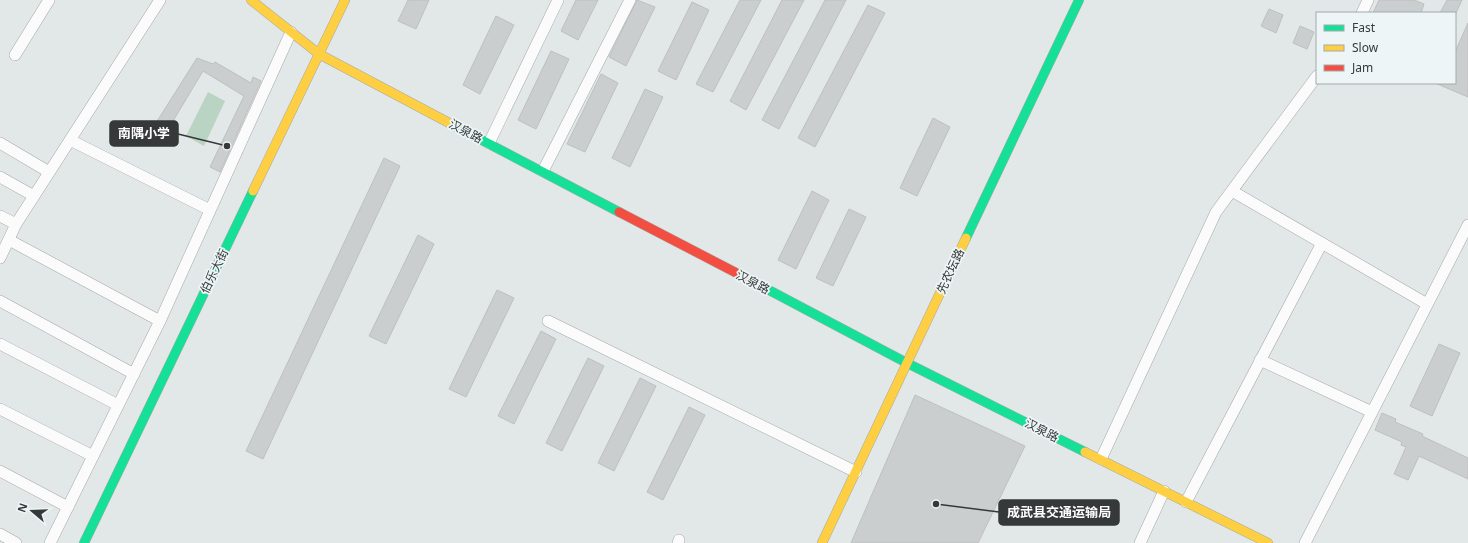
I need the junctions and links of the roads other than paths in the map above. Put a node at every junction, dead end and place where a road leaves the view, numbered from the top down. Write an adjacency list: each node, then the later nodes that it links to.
1 (49, 0): 12 (street)
2 (160, 0): 14 (street)
3 (251, 0): 10 (street, 汉泉路)
4 (345, 0): 11 (street, 伯乐大街)
5 (558, 0): 16 (street)
6 (630, 0): 17 (street)
7 (1079, 0): 35 (street, 先农坛路)
8 (1368, 0): 9 (street)
9 (1362, 12)
10 (291, 32): 11 (street, 汉泉路); 22 (street)
11 (319, 54): 16 (street, 汉泉路); 50 (street, 伯乐大街)
12 (16, 55)
13 (1316, 77): 20 (street)
14 (70, 140): 18 (street); 22 (street)
15 (0, 143): 18 (street)
16 (489, 143): 17 (street, 汉泉路)
17 (543, 171): 35 (street, 汉泉路)
18 (49, 172): 21 (street)
19 (0, 177): 21 (street)
20 (1232, 191): 27 (street); 41 (street)
21 (34, 196): 24 (street)
22 (210, 210): 31 (street)
23 (0, 216): 24 (street)
24 (16, 224): 26 (street)
25 (1468, 225): 30 (street)
26 (8, 240): 28 (street); 31 (street)
27 (1322, 243): 30 (street); 34 (street)
28 (0, 258)
29 (0, 301): 36 (street)
30 (1428, 304): 39 (street)
31 (160, 321): 36 (street)
32 (548, 321): 43 (street)
33 (0, 344): 37 (street)
34 (1260, 360): 39 (street); 45 (street)
35 (907, 362): 41 (street, 汉泉路); 43 (street, 先农坛路)
36 (134, 374): 37 (street)
37 (118, 405): 40 (street)
38 (0, 409): 40 (street)
39 (1372, 412): 54 (street)
40 (93, 456): 46 (street)
41 (1101, 459): 44 (street, 汉泉路)
42 (0, 471): 46 (street)
43 (856, 472): 51 (street, 先农坛路)
44 (1164, 491): 45 (street, 汉泉路); 52 (street)
45 (1186, 502): 53 (street, 汉泉路)
46 (68, 507): 49 (street)
47 (0, 534): 48 (street)
48 (16, 543)
49 (50, 543)
50 (84, 543)
51 (822, 543)
52 (1140, 543)
53 (1268, 543)
54 (1305, 543)

